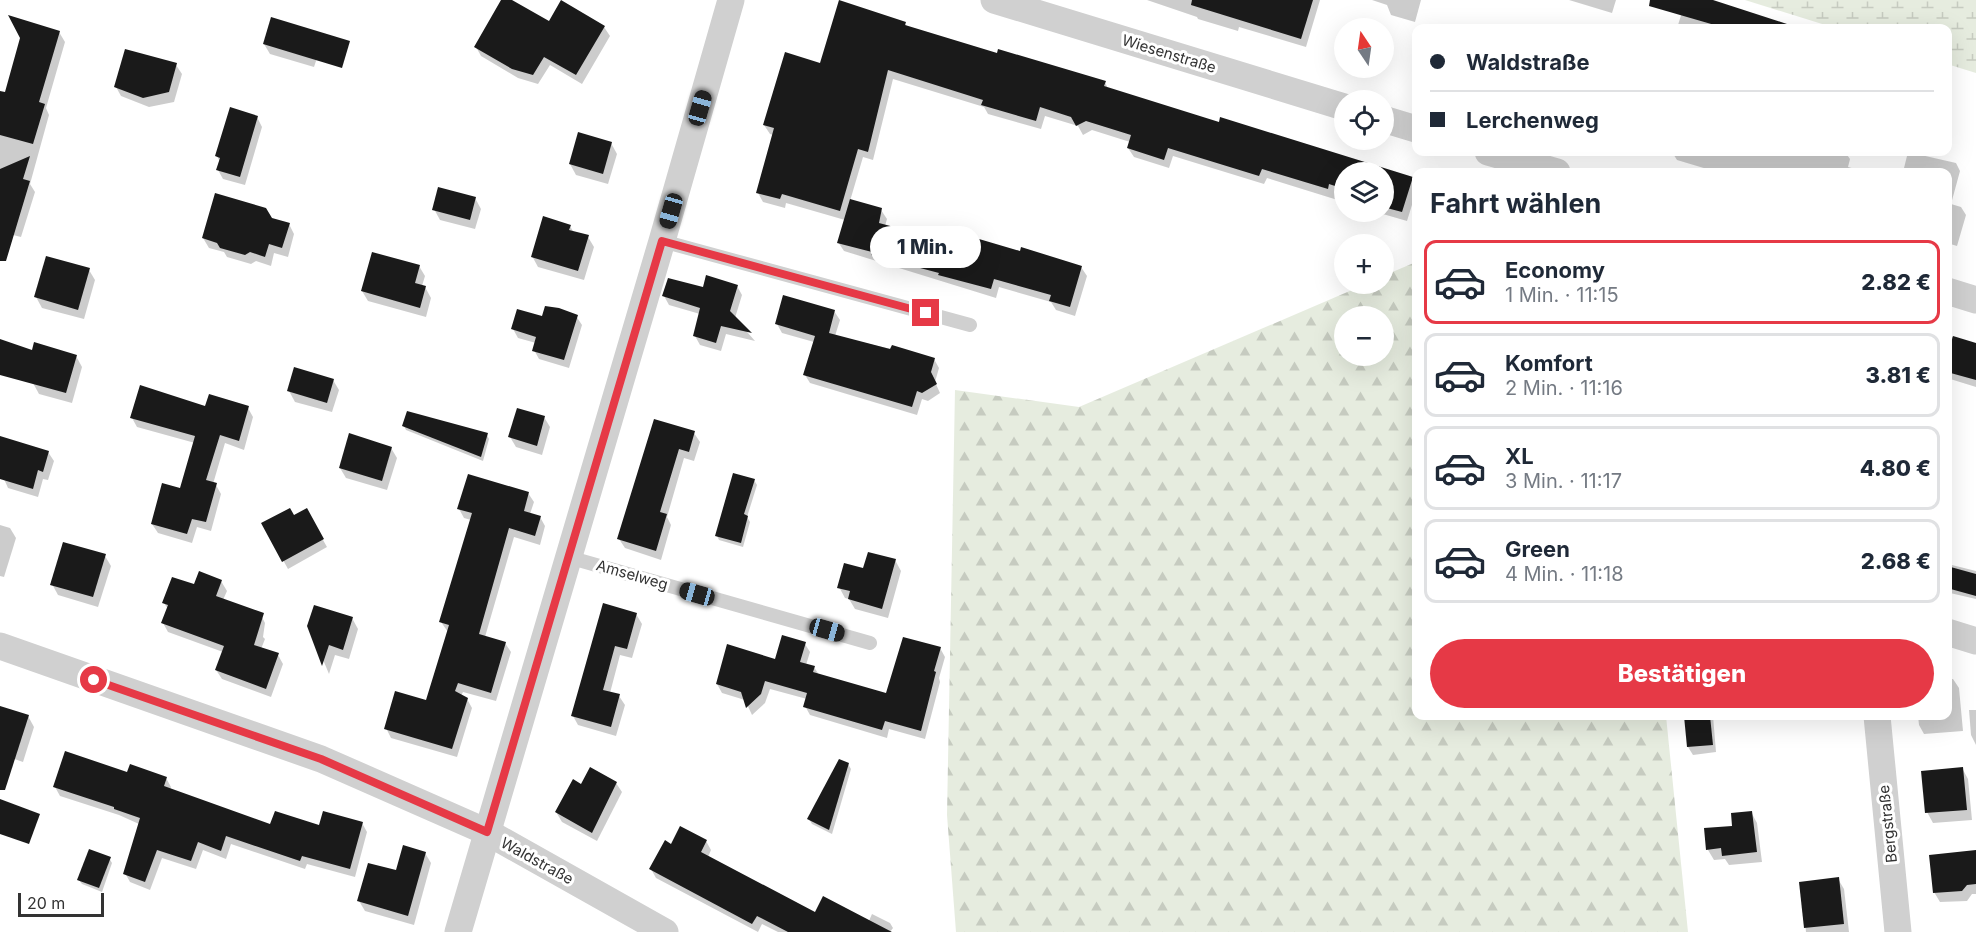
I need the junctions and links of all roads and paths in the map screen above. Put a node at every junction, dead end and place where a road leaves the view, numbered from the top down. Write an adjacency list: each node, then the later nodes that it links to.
1 (730, 0): 8 (street)
2 (994, 0): 3 (street, Wiesenstraße)
3 (1334, 104)
4 (1394, 122): 5 (street)
5 (1412, 128)
6 (1502, 156): 7 (street)
7 (1543, 168)
8 (662, 241): 11 (lane); 12 (street)
9 (1952, 293): 10 (street)
10 (1976, 300)
11 (970, 325)
12 (567, 557): 15 (lane, Amselweg); 18 (street)
13 (1952, 634): 14 (street)
14 (1976, 641)
15 (870, 643)
16 (0, 646): 18 (street, Waldstraße)
17 (1877, 720): 21 (street, Bergstraße)
18 (487, 832): 19 (street); 20 (street, Waldstraße)
19 (458, 932)
20 (665, 932)
21 (1898, 932)

